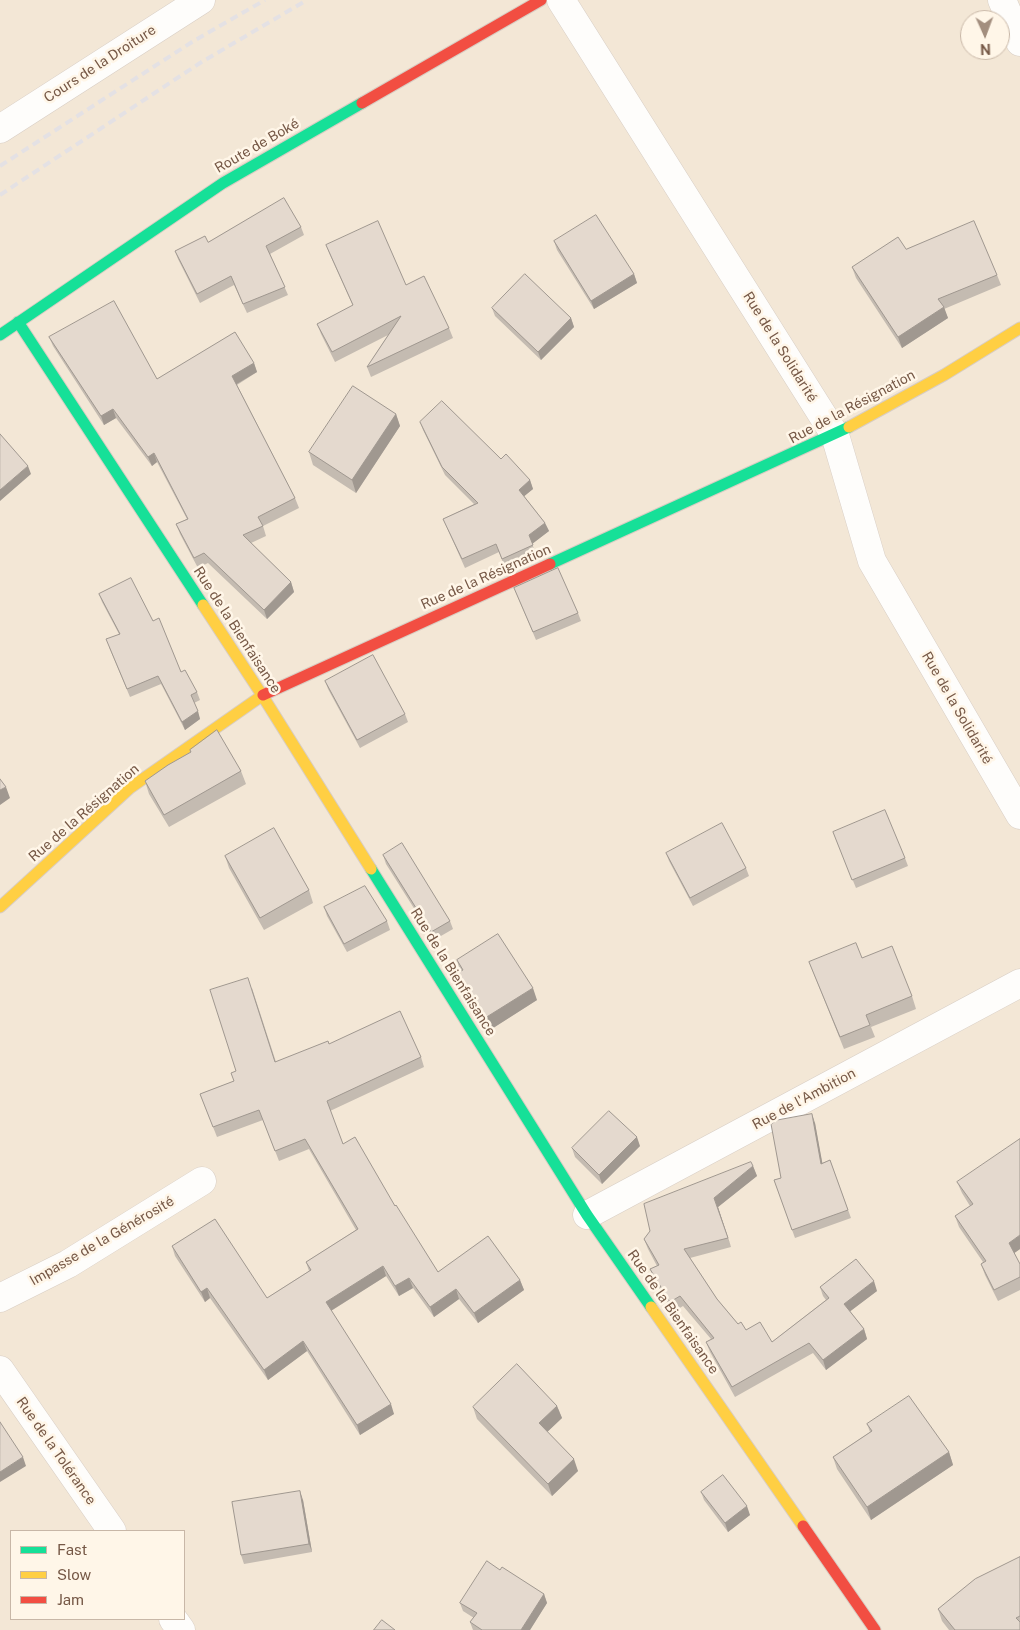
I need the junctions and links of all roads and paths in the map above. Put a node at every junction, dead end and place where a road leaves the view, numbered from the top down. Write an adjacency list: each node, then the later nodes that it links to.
1 (201, 0): 6 (street, Cours de la Droiture)
2 (541, 0): 7 (street, Route de Boké)
3 (562, 0): 10 (street, Rue de la Solidarité)
4 (1002, 0): 5 (street)
5 (1020, 42)
6 (0, 129)
7 (18, 322): 9 (street, Route de Boké); 11 (street, Rue de la Bienfaisance)
8 (1020, 328): 10 (street, Rue de la Résignation)
9 (0, 335)
10 (836, 435): 11 (street, Rue de la Résignation); 12 (street, Rue de la Solidarité)
11 (262, 695): 13 (street, Rue de la Résignation); 16 (street, Rue de la Bienfaisance)
12 (1020, 815)
13 (0, 907)
14 (1020, 983): 16 (street, Rue de l'Ambition)
15 (202, 1181): 17 (street, Impasse de la Générosité)
16 (587, 1215): 20 (street, Rue de la Bienfaisance)
17 (0, 1298)
18 (0, 1370): 19 (street, Rue de la Tolérance)
19 (111, 1530)
20 (876, 1630)

